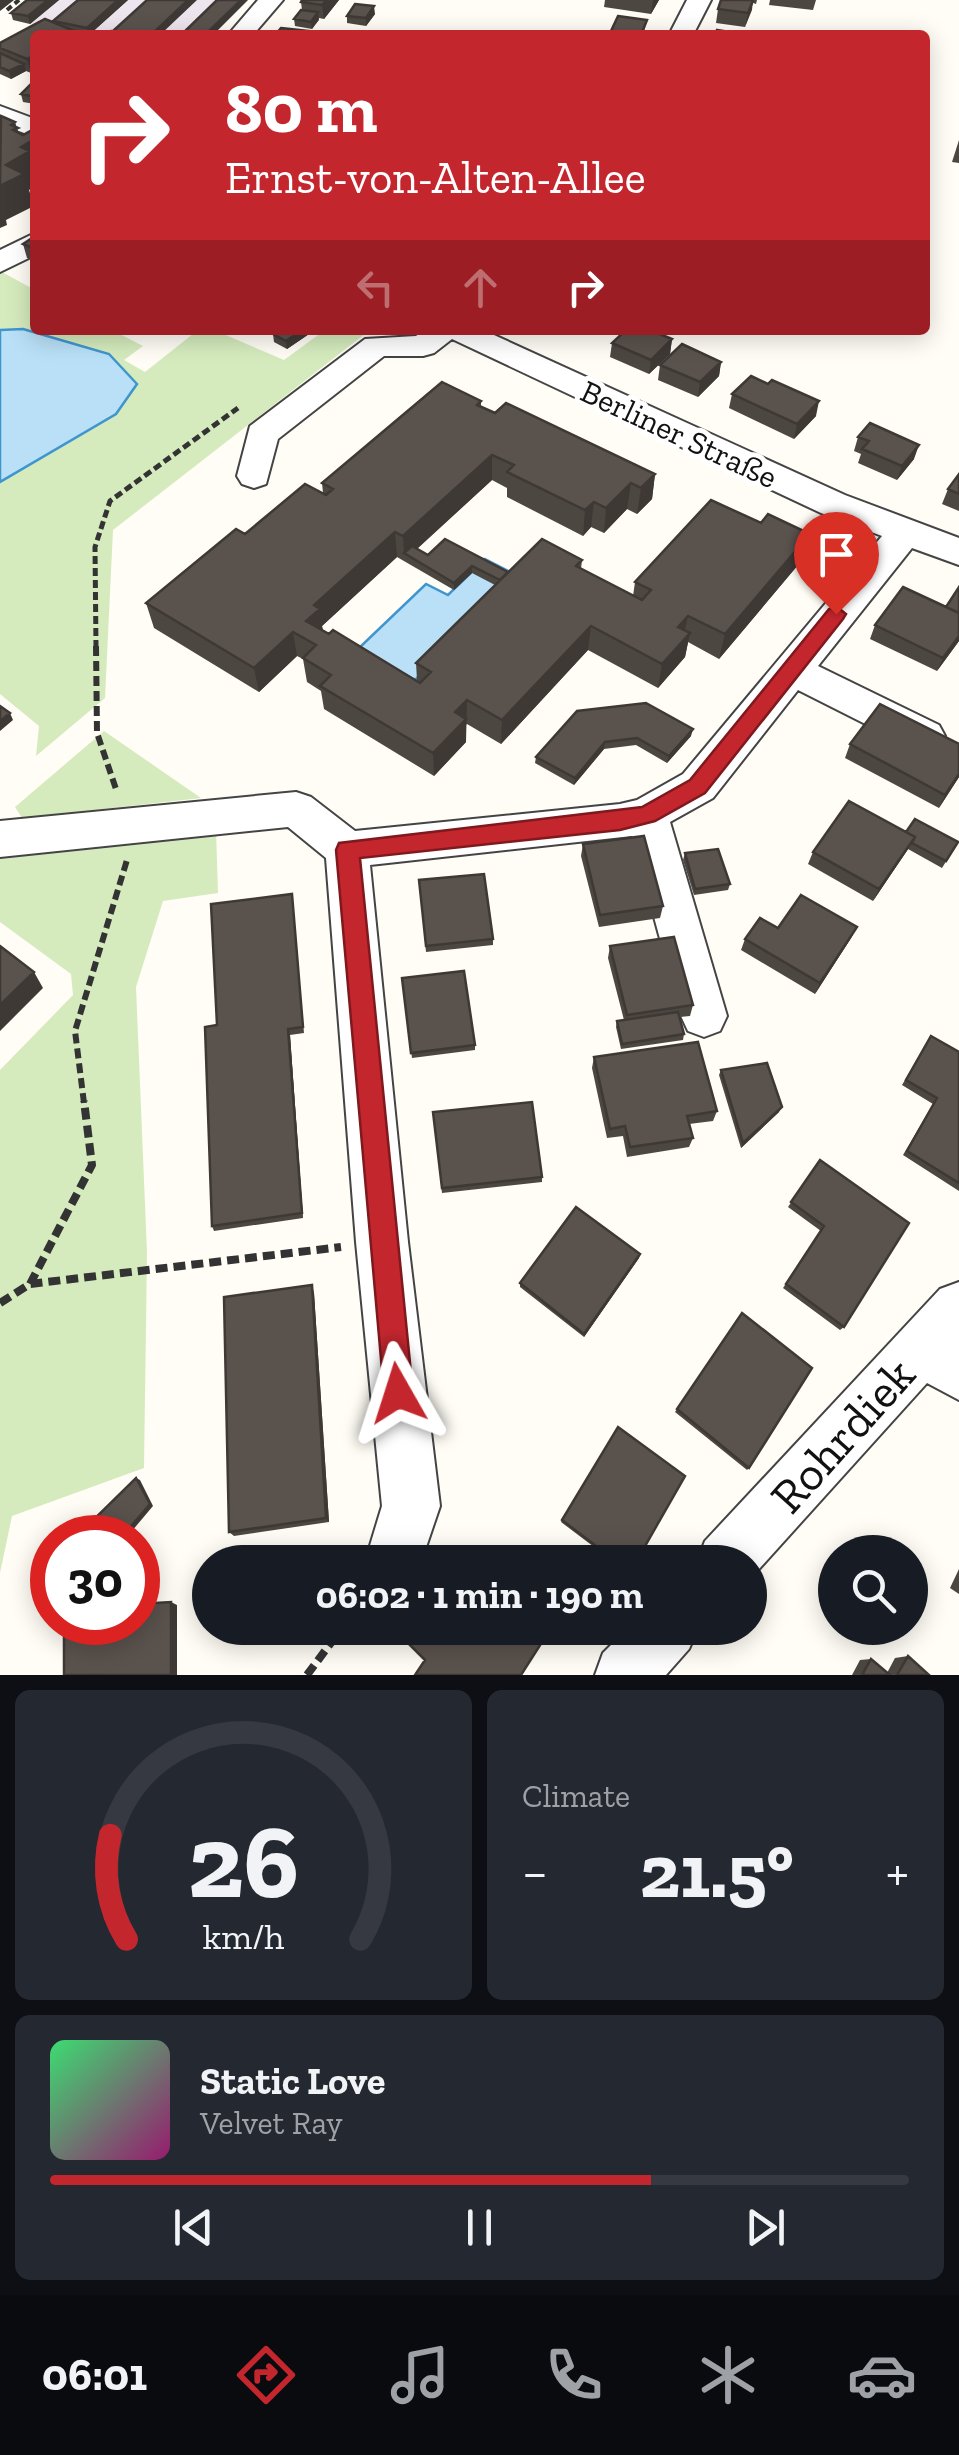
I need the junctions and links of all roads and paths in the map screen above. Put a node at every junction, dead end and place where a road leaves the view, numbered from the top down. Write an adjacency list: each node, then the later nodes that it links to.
1 (19, 0): 4 (path)
2 (272, 0): 5 (street)
3 (698, 0): 6 (street)
4 (7, 10)
5 (245, 30)
6 (683, 30)
7 (0, 114): 8 (street)
8 (30, 128)
9 (30, 245): 10 (street)
10 (0, 263)
11 (437, 335): 16 (street)
12 (467, 335): 14 (street, Berliner Straße)
13 (528, 335): 14 (street)
14 (505, 354): 17 (street, Berliner Straße)
15 (255, 399): 22 (path)
16 (254, 476)
17 (905, 532): 18 (street, Berliner Straße); 19 (street)
18 (959, 552)
19 (790, 668): 20 (street); 21 (street)
20 (957, 752)
21 (647, 815): 24 (street); 25 (street)
22 (128, 825): 23 (street); 24 (street); 27 (path)
23 (0, 839)
24 (347, 850): 26 (street)
25 (704, 1016)
26 (382, 1242): 27 (path); 30 (street)
27 (30, 1284): 28 (path)
28 (0, 1303)
29 (947, 1343): 31 (street, Rohrdiek)
30 (398, 1545)
31 (743, 1545)
32 (329, 1645): 34 (path)
33 (652, 1645): 35 (street)
34 (307, 1675)
35 (625, 1675)

